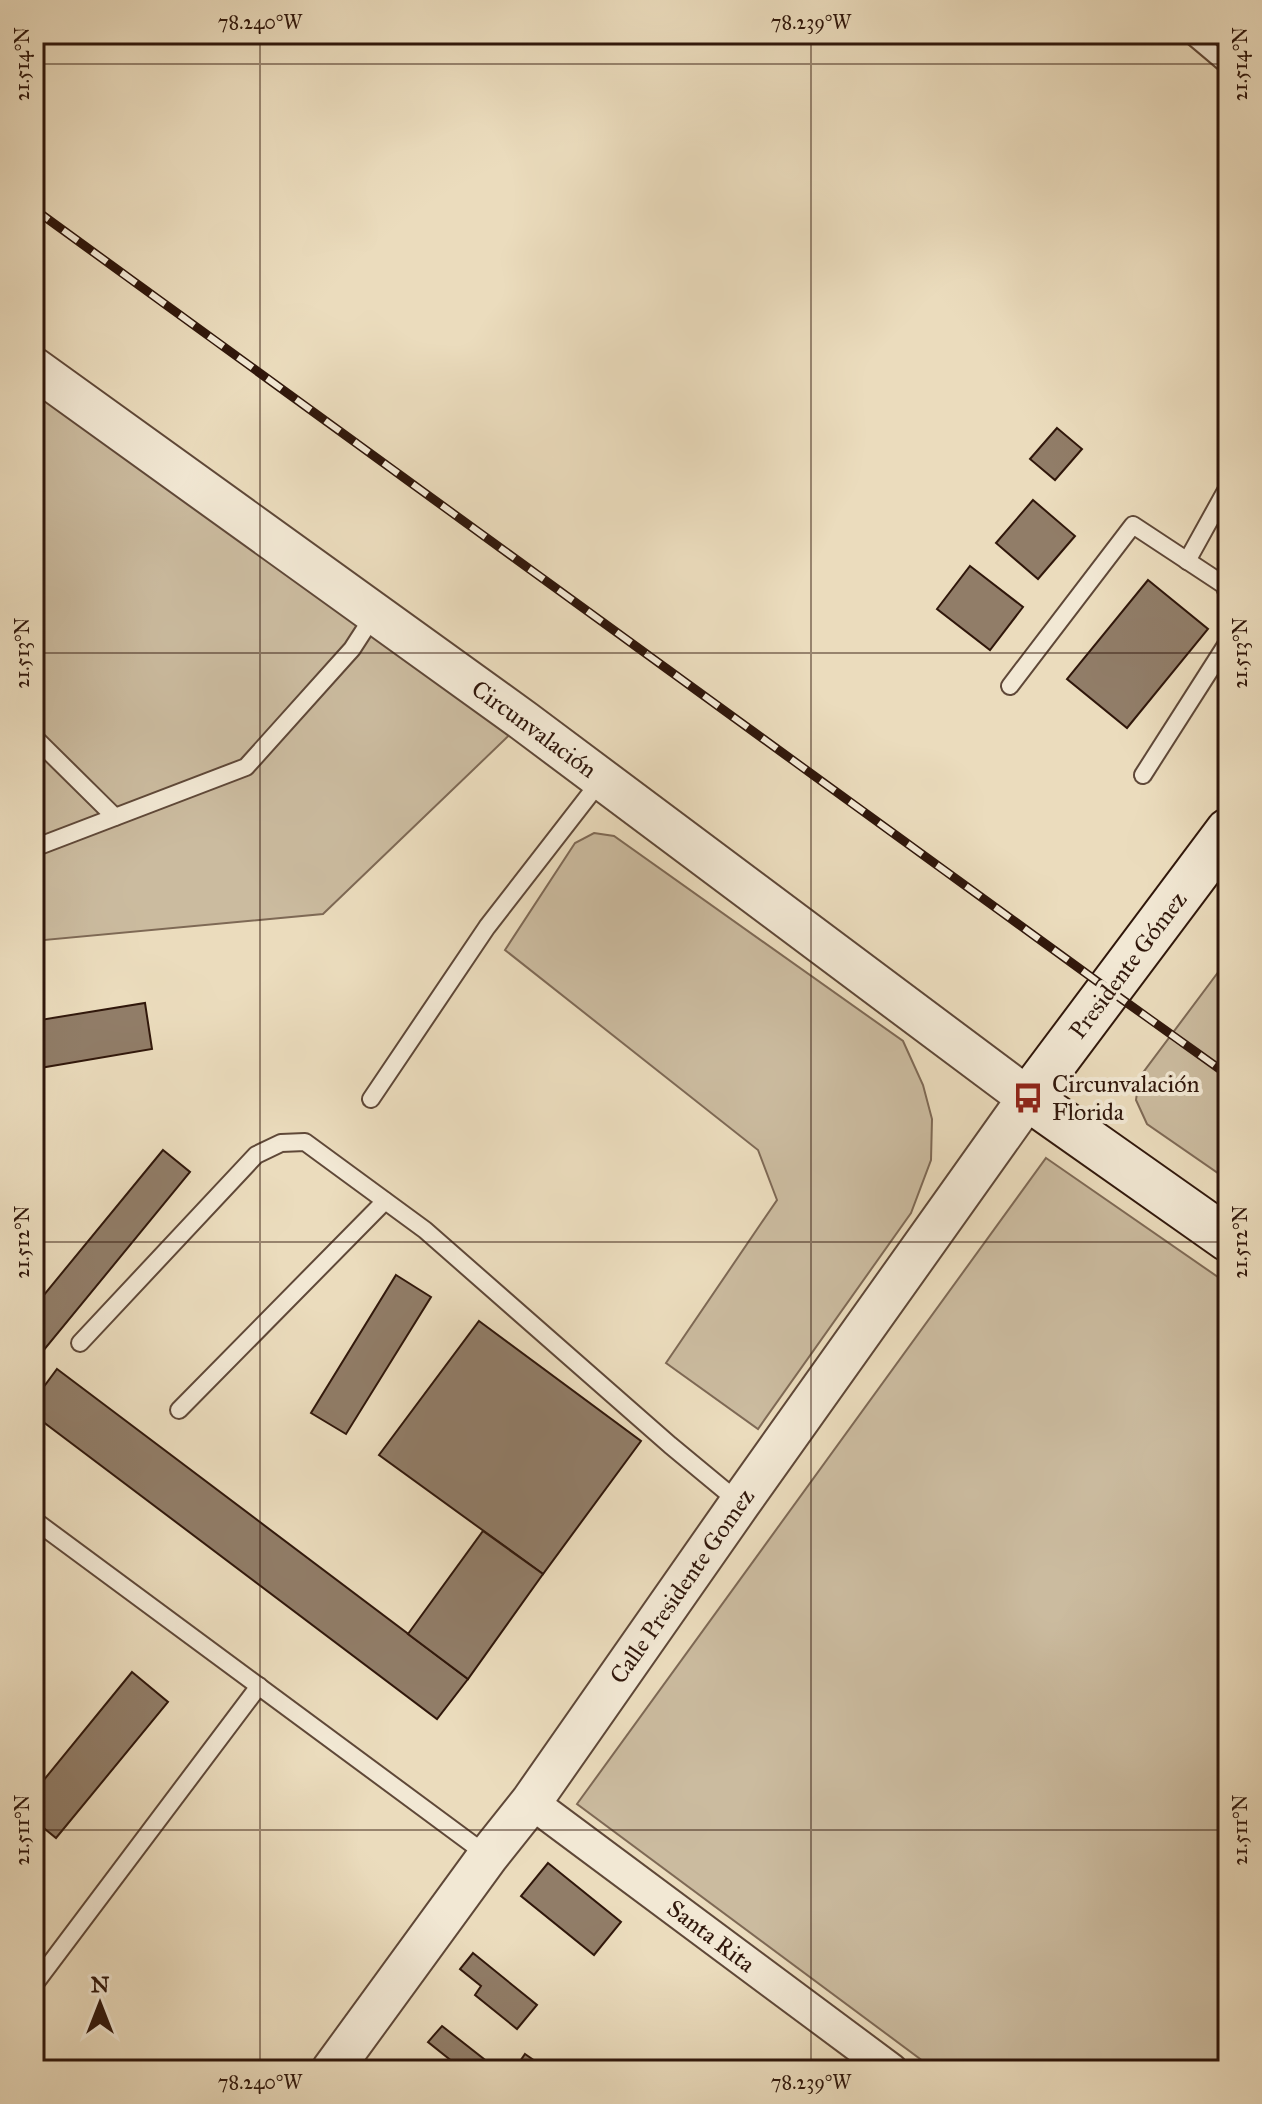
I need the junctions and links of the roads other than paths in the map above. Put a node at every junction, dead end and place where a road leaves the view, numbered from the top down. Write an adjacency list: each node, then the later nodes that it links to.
1 (1190, 34): 2 (lane)
2 (1228, 66)
3 (34, 368): 7 (street, Circunvalación)
4 (1228, 487): 5 (lane)
5 (1187, 561): 6 (lane); 9 (lane)
6 (1228, 595)
7 (376, 612): 12 (street, Circunvalación); 13 (lane)
8 (1228, 642): 11 (lane)
9 (1010, 686)
10 (34, 737): 13 (lane)
11 (1143, 775)
12 (602, 778): 16 (street, Circunvalación); 17 (lane)
13 (115, 817): 15 (lane)
14 (1228, 831): 16 (main road, Presidente Gómez)
15 (34, 848)
16 (1028, 1098): 19 (main road); 22 (street, Calle Presidente Gomez)
17 (371, 1099)
18 (385, 1201): 20 (lane); 21 (lane); 22 (lane)
19 (1228, 1239)
20 (80, 1343)
21 (179, 1410)
22 (740, 1503): 25 (street, Calle Presidente Gomez)
23 (34, 1520): 24 (lane)
24 (259, 1686): 26 (lane); 27 (lane)
25 (531, 1802): 26 (street, Calle Presidente Gomez); 29 (street, Santa Rita)
26 (488, 1856): 28 (street, Calle Presidente Gomez)
27 (34, 1985)
28 (332, 2070)
29 (891, 2070)

